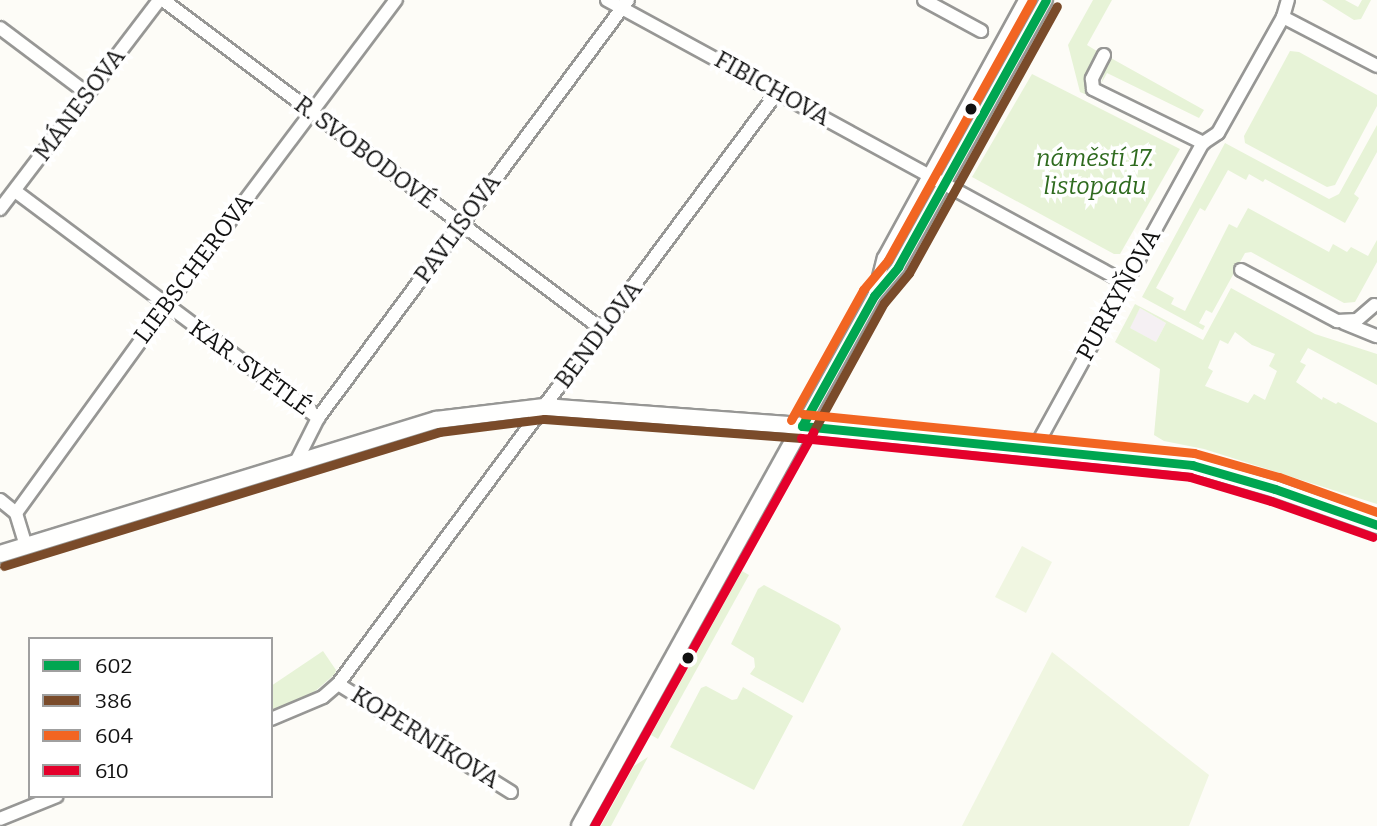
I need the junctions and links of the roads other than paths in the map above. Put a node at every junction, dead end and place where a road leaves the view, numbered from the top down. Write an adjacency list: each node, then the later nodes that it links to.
1 (161, 0): 15 (street, MÁNESOVA); 16 (street, R. SVOBODOVÉ)
2 (396, 0): 16 (street, LIEBSCHEROVA)
3 (607, 0): 8 (street, FIBICHOVA)
4 (924, 0): 11 (street)
5 (1025, 0): 18 (street)
6 (1046, 0): 18 (street)
7 (1288, 0): 9 (street, PURKYŇOVA)
8 (625, 4): 14 (street, FIBICHOVA); 21 (street, PAVLISOVA)
9 (1283, 17): 13 (street); 17 (street, PURKYŇOVA)
10 (0, 28): 15 (street)
11 (981, 31)
12 (1104, 55): 17 (street)
13 (1377, 66)
14 (778, 91): 18 (street, FIBICHOVA); 27 (street, BENDLOVA)
15 (88, 94): 19 (street, MÁNESOVA)
16 (310, 113): 21 (street, R. SVOBODOVÉ); 25 (street, LIEBSCHEROVA)
17 (1203, 143): 23 (street, PURKYŇOVA)
18 (936, 180): 23 (street); 31 (street)
19 (15, 191): 20 (street, MÁNESOVA); 25 (street, KAR. SVĚTLÉ)
20 (1, 205)
21 (461, 225): 27 (street, R. SVOBODOVÉ); 30 (street, PAVLISOVA)
22 (1241, 270): 26 (street)
23 (1126, 283): 32 (street, PURKYŇOVA)
24 (1375, 302): 26 (street); 28 (street)
25 (166, 306): 30 (street, KAR. SVĚTLÉ); 35 (street, LIEBSCHEROVA)
26 (1337, 321): 28 (street)
27 (603, 330): 29 (street, BENDLOVA)
28 (1377, 334)
29 (544, 407): 31 (street); 33 (street); 39 (street, BENDLOVA)
30 (318, 418): 33 (street, PAVLISOVA)
31 (802, 426): 32 (street); 44 (street)
32 (1035, 448): 36 (street)
33 (296, 462): 37 (street)
34 (0, 500): 35 (street)
35 (16, 513): 37 (street)
36 (1377, 525)
37 (26, 546): 38 (street)
38 (0, 554)
39 (338, 684): 40 (street, BENDLOVA); 41 (street, KOPERNÍKOVA)
40 (273, 718)
41 (512, 792)
42 (52, 798): 43 (street)
43 (0, 819)
44 (580, 826)

